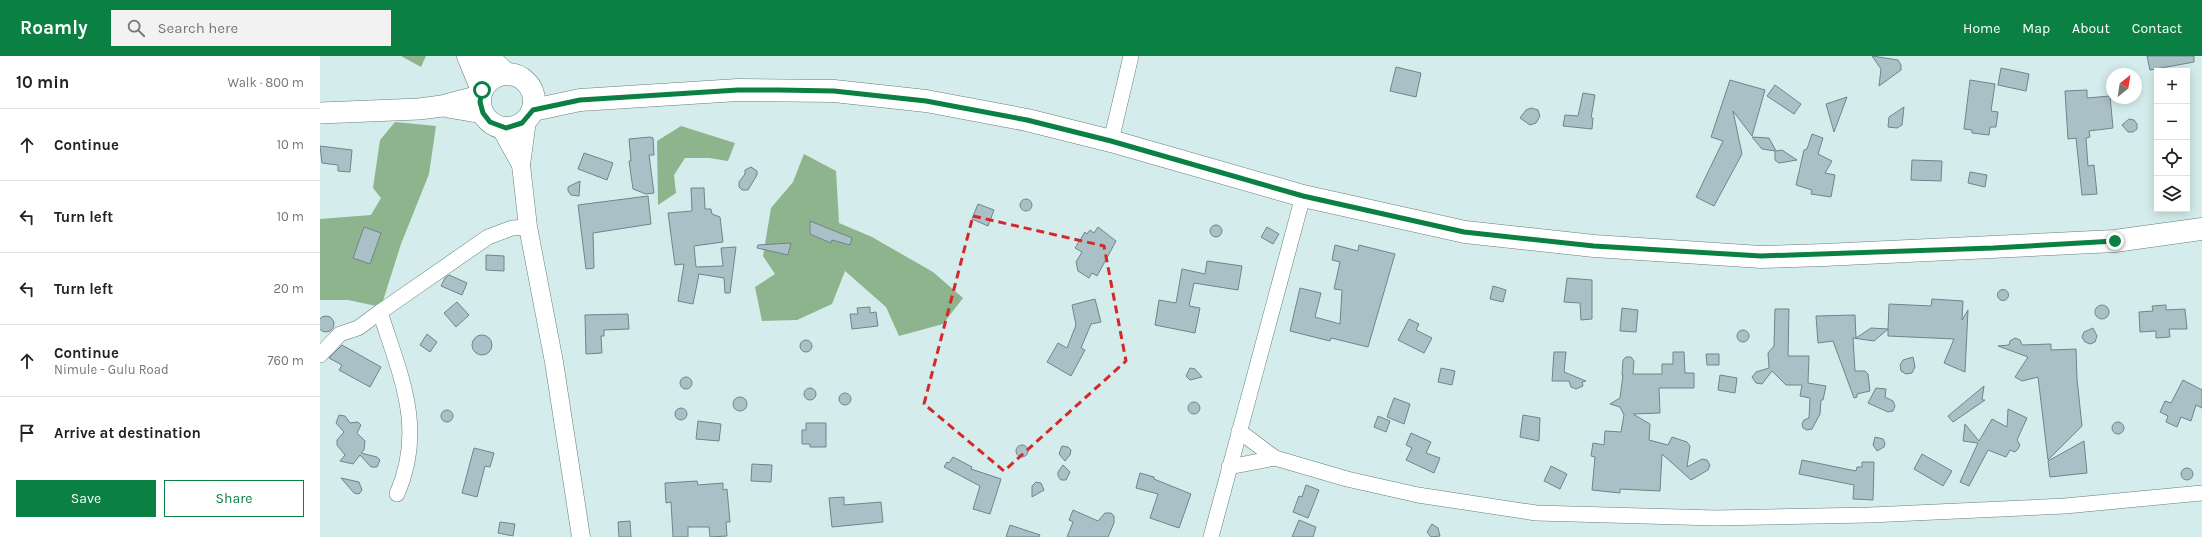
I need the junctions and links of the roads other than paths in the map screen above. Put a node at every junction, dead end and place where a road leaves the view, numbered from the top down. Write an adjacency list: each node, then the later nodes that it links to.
1 (468, 56): 6 (main road)
2 (487, 56): 4 (main road)
3 (1131, 56): 11 (street)
4 (505, 73): 5 (main road); 6 (main road)
5 (531, 87): 7 (main road); 9 (main road)
6 (482, 100): 8 (main road); 10 (main road)
7 (580, 100): 9 (main road); 11 (main road)
8 (320, 113)
9 (530, 115): 10 (main road); 12 (street)
10 (500, 127): 12 (street)
11 (1111, 141): 13 (main road)
12 (521, 165): 14 (street)
13 (1303, 196): 15 (main road); 18 (street)
14 (528, 227): 16 (street); 23 (street)
15 (2202, 229)
16 (380, 312): 17 (street); 22 (street)
17 (320, 355)
18 (1239, 431): 19 (street); 20 (street)
19 (1275, 458): 20 (street); 21 (street)
20 (1229, 467): 24 (street)
21 (2202, 493)
22 (397, 494)
23 (581, 537)
24 (1211, 537)

